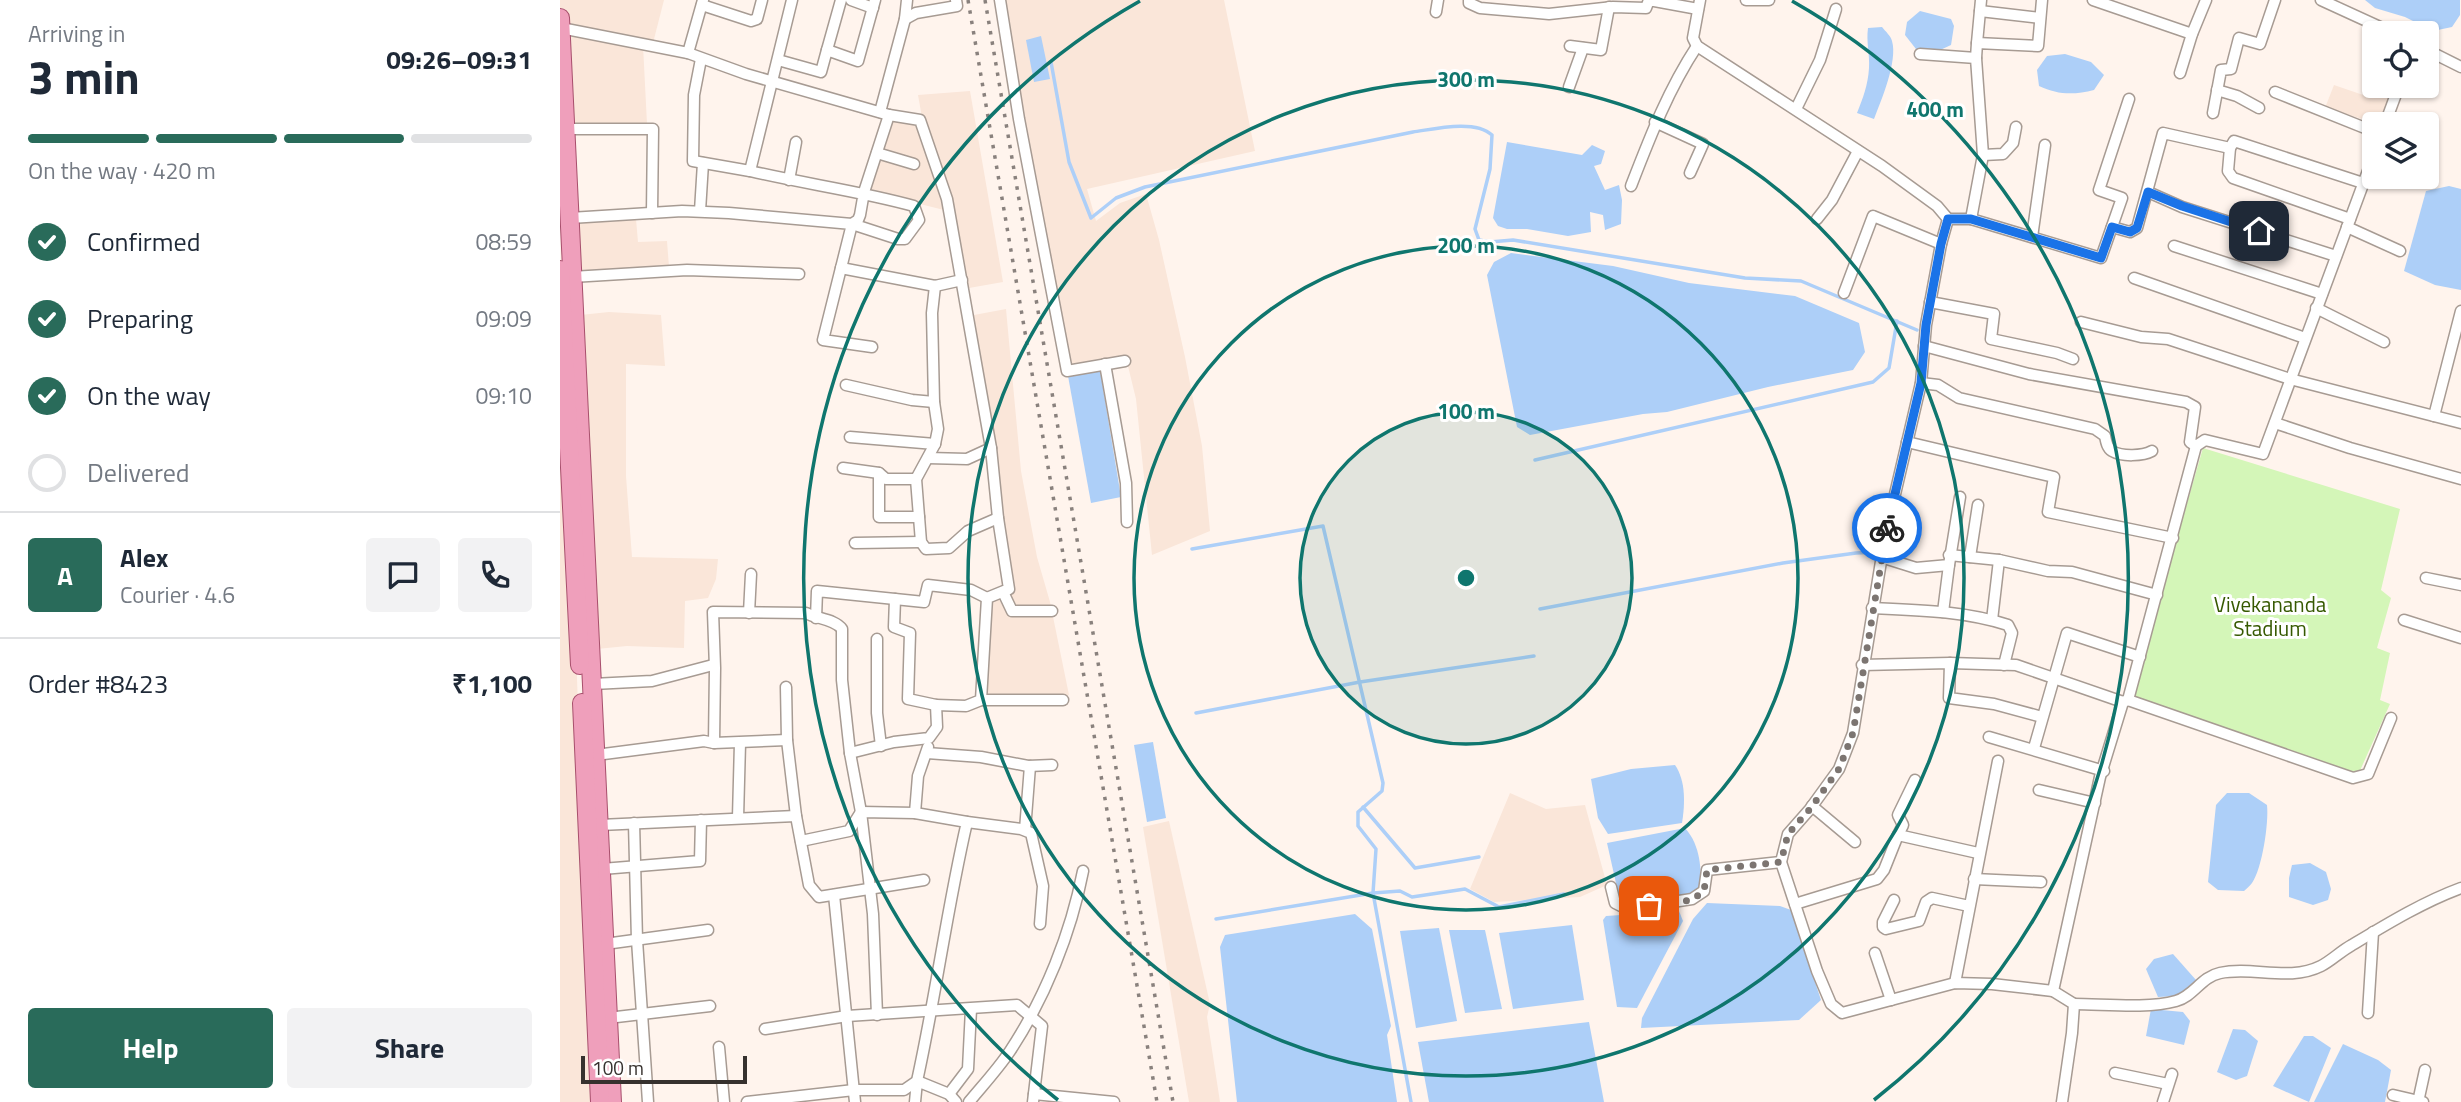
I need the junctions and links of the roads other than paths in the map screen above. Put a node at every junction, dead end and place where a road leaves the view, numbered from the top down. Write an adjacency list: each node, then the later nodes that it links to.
1 (762, 0): 17 (street)
2 (792, 0): 40 (street)
3 (827, 0): 16 (street)
4 (907, 0): 26 (street)
5 (956, 0): 26 (street)
6 (1000, 0): 104 (street)
7 (1438, 0): 23 (street)
8 (1469, 0): 19 (street)
9 (1746, 0): 10 (street)
10 (1769, 0)
11 (2042, 0): 25 (street)
12 (2094, 0): 29 (street)
13 (2206, 0): 29 (street)
14 (2276, 0): 45 (street)
15 (2321, 0): 27 (street)
16 (844, 1): 18 (street); 34 (street)
17 (702, 2): 35 (street)
18 (874, 4): 34 (street)
19 (1614, 5): 20 (street); 33 (street)
20 (1699, 5): 32 (street)
21 (1981, 6): 25 (street); 30 (street)
22 (1836, 9): 49 (street)
23 (1436, 12)
24 (560, 18): 28 (main road)
25 (2040, 18): 30 (street)
26 (905, 19): 50 (street)
27 (2367, 21)
28 (561, 28): 35 (street); 55 (main road)
29 (2192, 34): 42 (street)
30 (1977, 43): 38 (street)
31 (1570, 46): 33 (street)
32 (1697, 46): 49 (street); 52 (street)
33 (1583, 48): 44 (street)
34 (827, 50): 40 (street)
35 (688, 53): 39 (street)
36 (1920, 54): 38 (street)
37 (2439, 56): 41 (street)
38 (1976, 58): 61 (street)
39 (701, 59): 43 (street); 62 (street)
40 (778, 60): 43 (street)
41 (2461, 67)
42 (2180, 73)
43 (773, 80): 50 (street); 64 (street)
44 (1569, 87)
45 (2217, 90): 48 (street); 51 (street)
46 (2274, 92): 54 (street)
47 (2129, 99): 80 (street)
48 (2259, 108)
49 (1796, 109): 59 (street)
50 (884, 113): 60 (street); 90 (street)
51 (2213, 113)
52 (1655, 122): 65 (street); 68 (street)
53 (2016, 127): 61 (street)
54 (2362, 127)
55 (566, 129): 73 (street); 74 (main road)
56 (796, 142): 66 (street)
57 (2045, 145): 81 (street)
58 (2230, 148): 67 (street); 71 (street); 78 (street)
59 (1858, 151): 75 (street); 76 (street)
60 (877, 153): 63 (street); 70 (street)
61 (1983, 155): 77 (street)
62 (703, 163): 64 (street); 72 (street)
63 (915, 164)
64 (750, 171): 66 (street)
65 (1690, 173)
66 (789, 180): 70 (street)
67 (2362, 183)
68 (1631, 186)
69 (2362, 186): 78 (street)
70 (863, 192): 79 (street); 79 (street)
71 (2148, 192): 80 (street); 85 (street)
72 (700, 211): 73 (street); 79 (street)
73 (652, 213): 74 (street)
74 (569, 218): 87 (main road)
75 (1817, 219)
76 (1948, 219): 77 (street); 82 (street)
77 (1971, 219): 81 (street)
78 (2349, 223): 84 (street); 85 (street)
79 (852, 224): 86 (street)
80 (2112, 227): 81 (street)
81 (2032, 237)
82 (1941, 244): 92 (street); 94 (street)
83 (2174, 246): 93 (street)
84 (2400, 251)
85 (2336, 256): 93 (street)
86 (841, 268): 91 (street); 101 (street)
87 (566, 274): 88 (street); 157 (main road); 239 (main road)
88 (799, 274)
89 (2134, 278): 98 (street)
90 (962, 280): 91 (street); 116 (street)
91 (935, 286): 108 (street)
92 (1844, 293)
93 (2322, 294): 95 (street)
94 (1930, 302): 100 (street); 102 (street)
95 (2316, 308): 98 (street); 99 (street)
96 (2461, 311): 109 (street)
97 (2081, 322): 105 (street)
98 (2305, 338): 105 (street)
99 (2384, 341)
100 (1924, 346): 106 (street); 115 (street)
101 (872, 347)
102 (2073, 359)
103 (1125, 361): 104 (street)
104 (1105, 365): 127 (street)
105 (2290, 379): 109 (street); 110 (street)
106 (1921, 383): 113 (street); 117 (street)
107 (846, 385): 108 (street)
108 (934, 402): 114 (street)
109 (2434, 416): 111 (street)
110 (2275, 423): 115 (street); 122 (street)
111 (2461, 423)
112 (850, 437): 114 (street)
113 (1908, 442): 128 (street); 131 (street)
114 (935, 444): 118 (street)
115 (2196, 446): 128 (street)
116 (991, 448): 118 (street); 126 (street)
117 (2152, 451)
118 (928, 458): 121 (street)
119 (843, 468): 120 (street)
120 (878, 473): 121 (street); 125 (street)
121 (916, 479): 125 (street)
122 (2461, 480)
123 (1960, 497): 133 (street)
124 (1978, 505): 132 (street)
125 (919, 517): 129 (street)
126 (998, 518): 129 (street); 138 (street)
127 (1127, 522)
128 (2173, 538): 139 (street)
129 (921, 542): 130 (street)
130 (855, 543)
131 (1881, 557): 133 (street); 142 (street)
132 (1970, 557): 133 (street); 134 (street)
133 (1949, 560): 145 (street)
134 (1999, 560): 139 (street); 147 (street)
135 (751, 574): 144 (street)
136 (2426, 578): 137 (street)
137 (2461, 585)
138 (1003, 592): 140 (street); 143 (street)
139 (2157, 595): 151 (street)
140 (987, 598): 141 (street); 159 (street)
141 (895, 599): 146 (street); 162 (street)
142 (1872, 608): 145 (street); 153 (street)
143 (1052, 611)
144 (749, 612): 146 (street); 154 (street)
145 (1943, 612): 147 (street)
146 (816, 618): 172 (street)
147 (1992, 620): 155 (street)
148 (2404, 620): 149 (street)
149 (2461, 638)
150 (877, 639): 170 (street)
151 (2140, 657): 156 (street); 161 (street)
152 (1950, 663): 153 (street); 155 (street); 163 (street)
153 (1863, 664): 182 (street)
154 (713, 665): 157 (street); 168 (street)
155 (2004, 665): 156 (street)
156 (2053, 677): 161 (street); 163 (street)
157 (593, 684): 174 (main road)
158 (786, 687): 167 (street)
159 (981, 700): 160 (street); 162 (street)
160 (1063, 700)
161 (2125, 701): 164 (street); 178 (street)
162 (936, 705): 166 (street)
163 (2042, 717): 171 (street)
164 (2391, 718)
165 (1989, 737): 171 (street)
166 (929, 738): 170 (street); 173 (street)
167 (787, 740): 169 (street); 185 (street)
168 (714, 743): 169 (street); 174 (street)
169 (740, 743): 186 (street)
170 (881, 746): 172 (street)
171 (2034, 748): 178 (street)
172 (850, 753): 183 (street)
173 (927, 753): 177 (street); 184 (street)
174 (596, 755): 190 (main road)
175 (1998, 761): 195 (street)
176 (1052, 765): 177 (street)
177 (1030, 766): 191 (street)
178 (2104, 771): 181 (street)
179 (1915, 780): 192 (street)
180 (2039, 790): 181 (street)
181 (2095, 803): 217 (street)
182 (1812, 806): 194 (street); 196 (street)
183 (862, 812): 184 (street); 193 (street); 205 (street)
184 (915, 813): 188 (street)
185 (796, 816): 186 (street); 193 (street)
186 (738, 818): 187 (street)
187 (701, 820): 189 (street); 197 (street)
188 (967, 822): 191 (street); 222 (street)
189 (634, 823): 190 (street); 197 (street)
190 (600, 825): 198 (main road)
191 (1025, 830): 210 (street)
192 (1898, 835): 195 (street); 208 (street)
193 (801, 841): 206 (street)
194 (1855, 842)
195 (1979, 853): 200 (street)
196 (1781, 862): 203 (street); 208 (street)
197 (636, 866): 198 (street); 213 (street)
198 (602, 869): 214 (main road)
199 (1083, 871): 225 (street)
200 (1974, 879): 202 (street); 209 (street)
201 (923, 880): 205 (street)
202 (2041, 882)
203 (1611, 887)
204 (2461, 888): 212 (street)
205 (870, 889): 206 (street); 224 (street)
206 (834, 895): 227 (street)
207 (1894, 900): 209 (street)
208 (1795, 904): 218 (street)
209 (1969, 906): 216 (street)
210 (1040, 924)
211 (708, 930): 213 (street)
212 (2372, 932): 219 (street); 223 (street)
213 (637, 940): 214 (street); 226 (street)
214 (606, 944): 228 (main road)
215 (1875, 953): 218 (street)
216 (1955, 983): 217 (street); 218 (street)
217 (2053, 991): 219 (street)
218 (1891, 1000)
219 (2074, 1004): 247 (street)
220 (710, 1006): 226 (street)
221 (971, 1009): 222 (street); 225 (street); 236 (street)
222 (933, 1011): 224 (street); 233 (street)
223 (2368, 1013)
224 (877, 1015): 227 (street)
225 (1030, 1015): 237 (street); 245 (street)
226 (641, 1016): 228 (street); 241 (street)
227 (847, 1016): 229 (street); 235 (street)
228 (608, 1018): 240 (main road)
229 (765, 1028)
230 (719, 1047): 242 (street)
231 (2425, 1070): 249 (street)
232 (2115, 1073): 248 (street)
233 (917, 1081): 235 (street); 236 (street); 244 (street)
234 (2393, 1095): 249 (street)
235 (854, 1096): 238 (street)
236 (953, 1098)
237 (1033, 1098): 246 (street)
238 (808, 1099): 243 (street)
239 (600, 1102)
240 (612, 1102)
241 (648, 1102)
242 (724, 1102)
243 (747, 1102)
244 (915, 1102)
245 (969, 1102)
246 (1114, 1102)
247 (2062, 1102)
248 (2163, 1102)
249 (2420, 1102)

